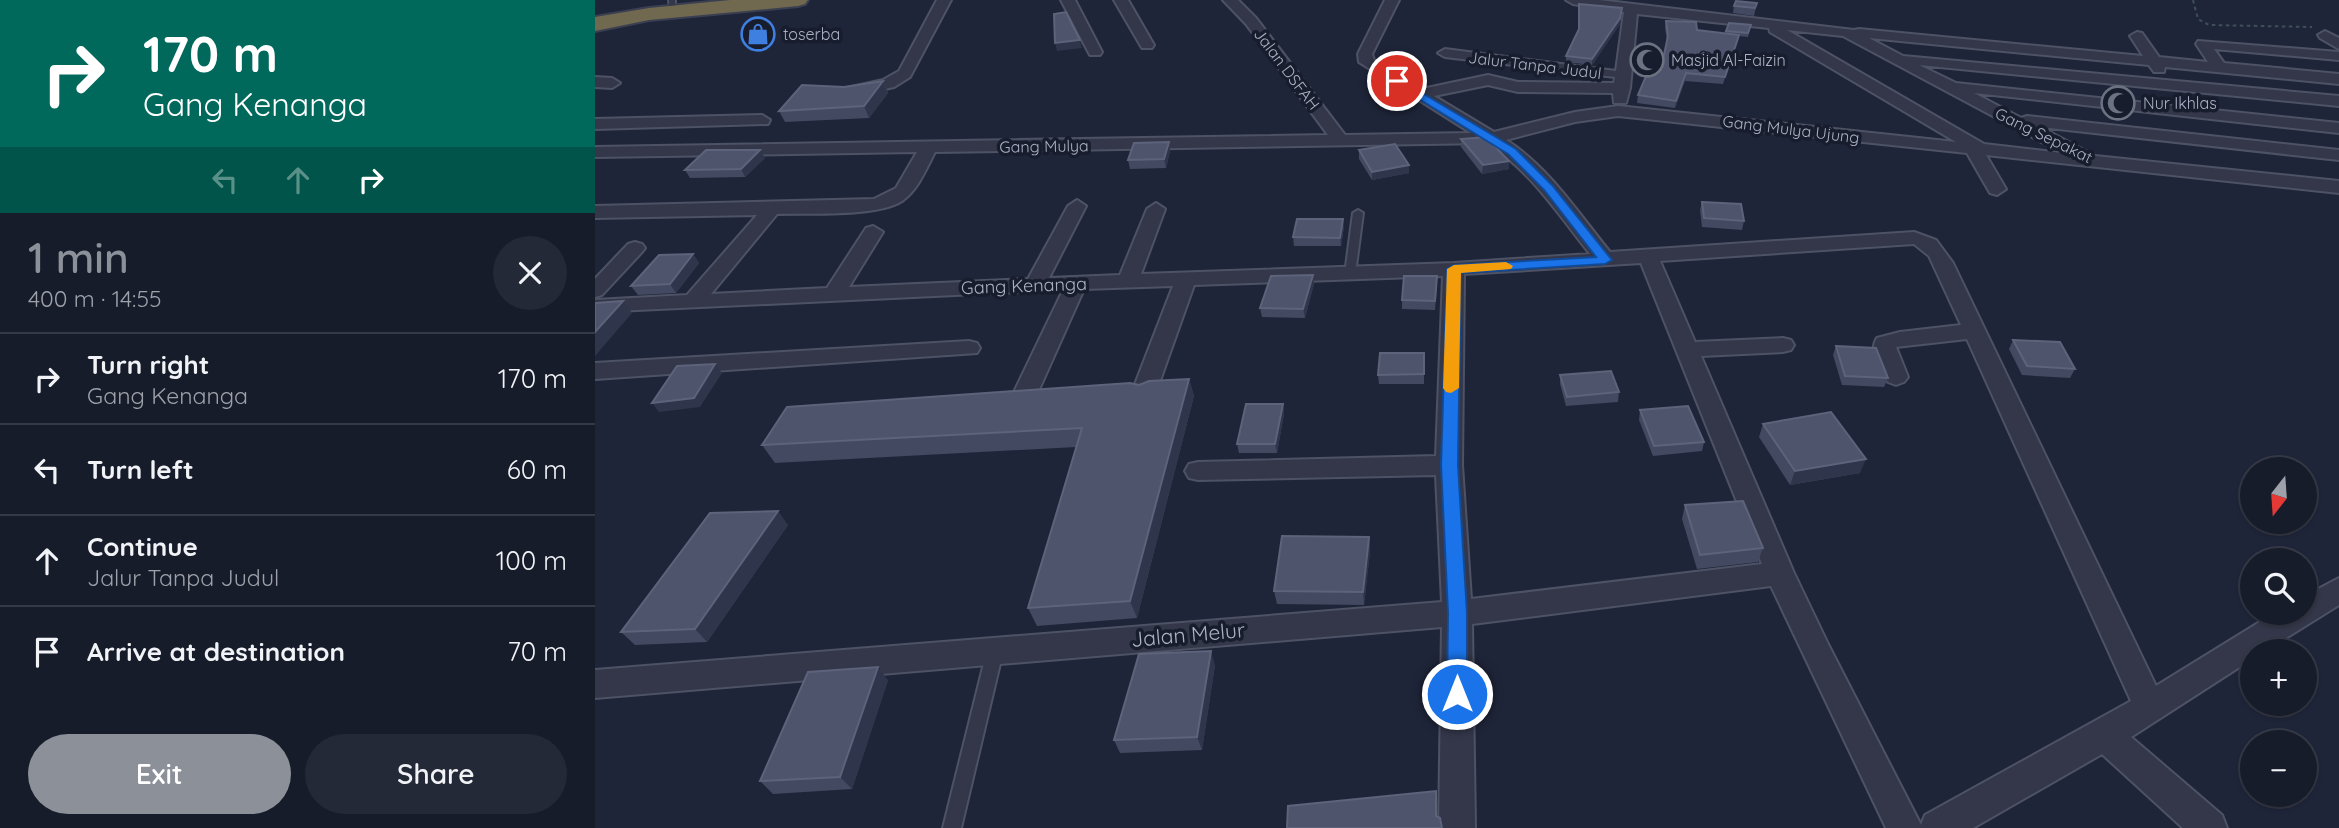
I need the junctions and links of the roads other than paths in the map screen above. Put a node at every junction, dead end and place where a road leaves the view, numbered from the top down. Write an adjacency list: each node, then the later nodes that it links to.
1 (798, 0): 9 (highway)
2 (944, 0): 31 (street)
3 (1068, 0): 19 (street)
4 (1121, 0): 17 (street)
5 (1230, 0): 44 (street, Jalan DSFAH)
6 (1392, 0): 32 (street)
7 (1573, 0): 8 (street, Gang Sepakat)
8 (1614, 3): 11 (street, Gang Sepakat)
9 (711, 4): 10 (highway)
10 (673, 6): 12 (highway)
11 (1631, 9): 13 (street, Gang Sepakat); 27 (street, Jalur Tanpa Judul)
12 (598, 21)
13 (1766, 25): 15 (street, Gang Sepakat); 47 (street, Gang Sepakat)
14 (2319, 31): 18 (street)
15 (1846, 32): 22 (street, Gang Sepakat); 23 (street)
16 (2137, 36): 23 (street)
17 (1147, 45)
18 (2339, 45)
19 (1095, 52)
20 (1445, 53): 27 (street, Jalur Tanpa Judul)
21 (2339, 56): 24 (street)
22 (1895, 57): 26 (street); 28 (street, Gang Sepakat)
23 (2153, 61): 24 (street); 29 (street)
24 (2219, 66): 25 (street)
25 (2339, 79)
26 (2116, 80): 29 (street); 34 (street)
27 (1623, 82): 32 (street); 35 (street, Jalur Tanpa Judul)
28 (1948, 85): 34 (street); 39 (street, Gang Sepakat)
29 (2168, 85): 30 (street)
30 (2237, 91): 33 (street); 37 (street)
31 (832, 93)
32 (1419, 94): 42 (street)
33 (2339, 101)
34 (2130, 105): 36 (street)
35 (1618, 111): 42 (street, Gang Mulya Ujung); 47 (street, Gang Mulya Ujung)
36 (2186, 111): 37 (street); 43 (street)
37 (2258, 119): 41 (street)
38 (762, 120): 40 (street)
39 (2012, 120): 43 (street); 50 (street, Gang Sepakat)
40 (595, 124)
41 (2339, 128)
42 (1492, 138): 44 (street, Gang Mulya); 62 (street)
43 (2204, 140): 46 (street)
44 (1341, 141): 45 (street, Gang Mulya)
45 (928, 148): 48 (street, Gang Mulya); 55 (street)
46 (2284, 149): 49 (street); 51 (street)
47 (1980, 151): 50 (street, Gang Mulya Ujung); 53 (street)
48 (595, 152)
49 (2339, 155)
50 (2091, 161): 51 (street, Gang Sepakat)
51 (2311, 184): 52 (street, Gang Sepakat)
52 (2339, 187)
53 (1997, 188)
54 (1077, 206): 68 (street)
55 (772, 209): 57 (street); 71 (street)
56 (1156, 209): 66 (street)
57 (595, 212)
58 (1358, 213): 64 (lane)
59 (873, 232): 70 (street)
60 (635, 248): 69 (street)
61 (1648, 256): 62 (street, Gang Kenanga); 73 (street, Gang Kenanga); 76 (street)
62 (1605, 260): 63 (street, Gang Kenanga)
63 (1454, 269): 64 (street, Gang Kenanga); 81 (street)
64 (1350, 274): 65 (street, Gang Kenanga)
65 (1186, 279): 66 (street, Gang Kenanga); 80 (street)
66 (1128, 281): 67 (street, Gang Kenanga)
67 (1076, 284): 68 (street, Gang Kenanga); 79 (street)
68 (1035, 285): 70 (street, Gang Kenanga)
69 (595, 291)
70 (833, 296): 71 (street, Gang Kenanga)
71 (693, 301): 72 (street, Gang Kenanga)
72 (595, 306)
73 (1973, 331): 78 (street); 90 (street, Gang Kenanga)
74 (1783, 345): 76 (street)
75 (969, 348): 77 (street)
76 (1688, 349): 83 (street)
77 (595, 371)
78 (1896, 377)
79 (1025, 392)
80 (1144, 392)
81 (1450, 465): 82 (street); 86 (street)
82 (1198, 471)
83 (1780, 573): 86 (street, Jalan Melur); 95 (street)
84 (2339, 590): 85 (street)
85 (2317, 603)
86 (1457, 613): 88 (street, Jalan Melur); 94 (street)
87 (2282, 625): 90 (street)
88 (995, 651): 89 (street, Jalan Melur); 93 (lane)
89 (595, 684)
90 (2149, 706): 91 (street)
91 (2105, 735): 92 (street); 96 (street)
92 (1948, 826)
93 (952, 828)
94 (1457, 828)
95 (1905, 828)
96 (2209, 828)

